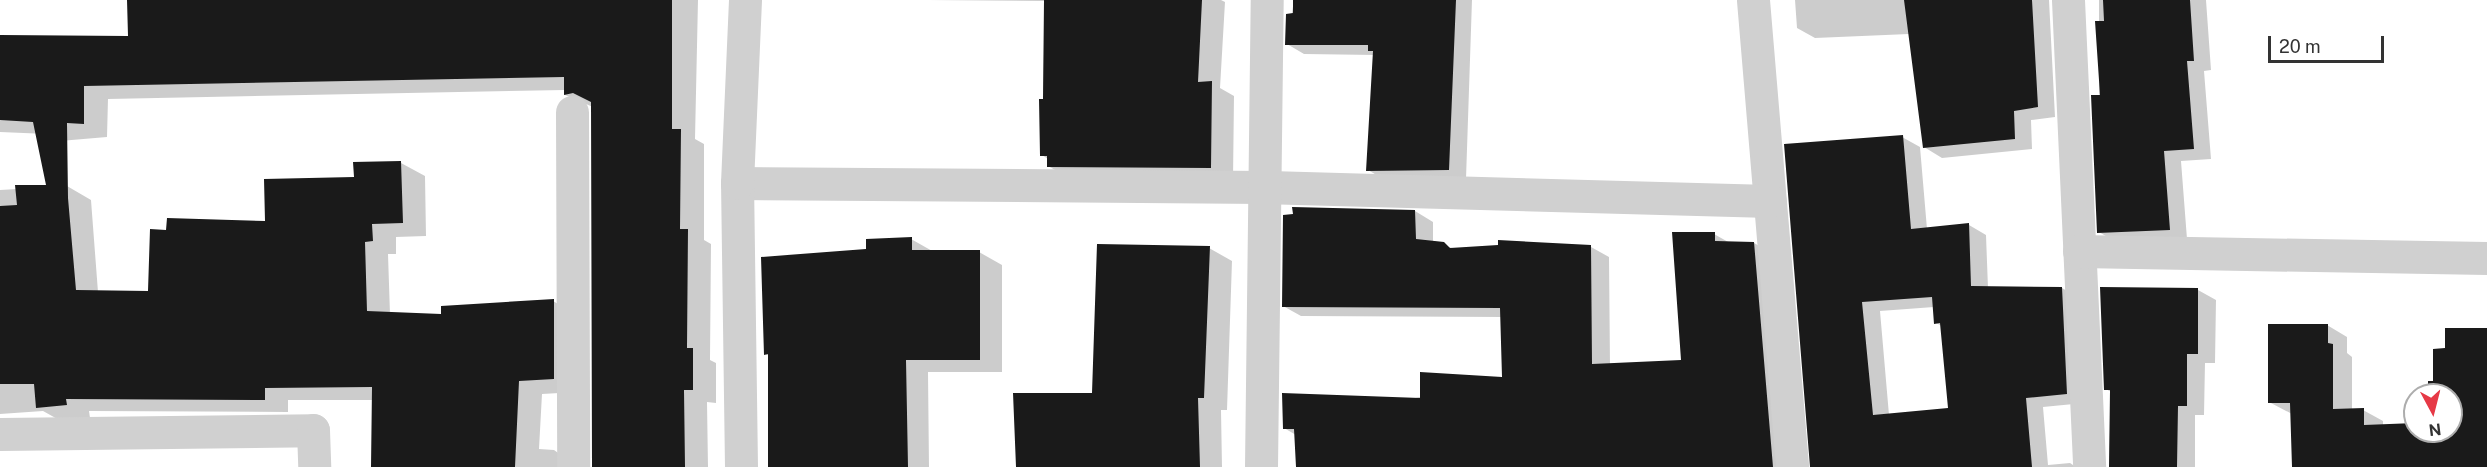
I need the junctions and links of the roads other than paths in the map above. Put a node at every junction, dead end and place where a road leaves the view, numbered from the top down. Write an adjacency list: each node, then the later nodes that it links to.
1 (745, 0): 6 (street)
2 (1267, 0): 7 (street)
3 (1753, 0): 8 (street)
4 (2067, 0): 9 (street)
5 (572, 112): 13 (street)
6 (737, 183): 7 (street); 14 (street)
7 (1265, 187): 8 (street); 15 (street)
8 (1770, 201): 16 (street)
9 (2079, 251): 10 (street); 17 (street)
10 (2487, 258)
11 (0, 434): 12 (street)
12 (314, 467)
13 (573, 467)
14 (741, 467)
15 (1261, 467)
16 (1792, 467)
17 (2089, 467)

